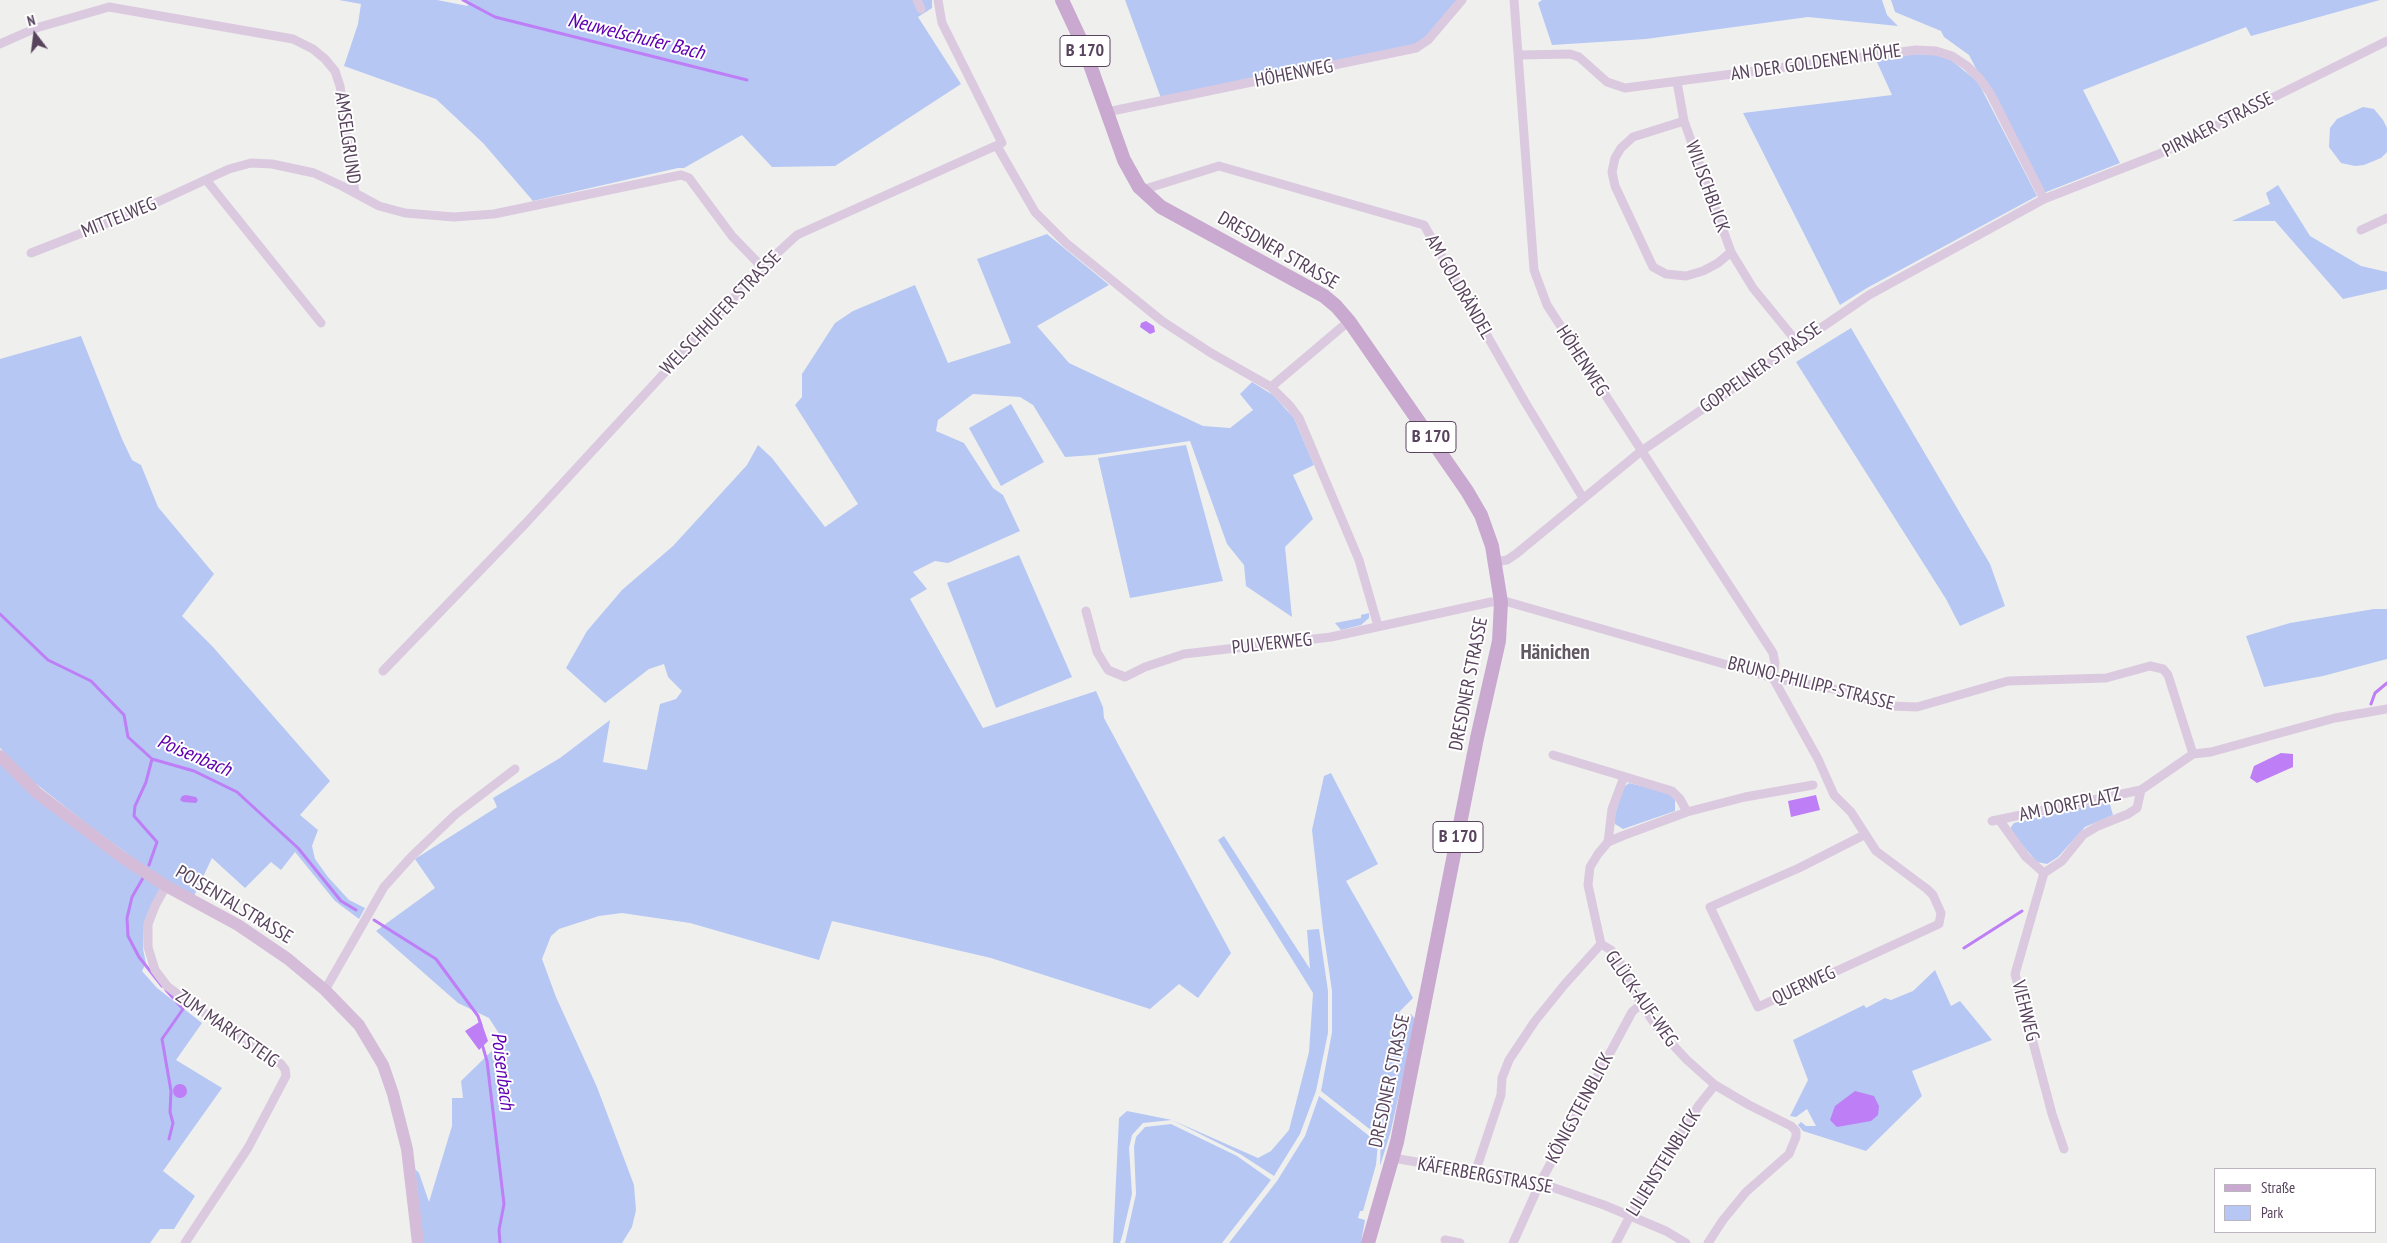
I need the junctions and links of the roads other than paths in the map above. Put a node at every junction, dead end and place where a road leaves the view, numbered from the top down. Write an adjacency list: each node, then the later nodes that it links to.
1 (917, 0): 6 (street)
2 (938, 0): 13 (street)
3 (1062, 0): 11 (main road, B 170)
4 (1462, 0): 11 (street, HÖHENWEG)
5 (1514, 0): 9 (street, HÖHENWEG)
6 (921, 9)
7 (2387, 41): 17 (street, PIRNAER STRASSE)
8 (0, 44): 16 (street, AMSELGRUND)
9 (1520, 55): 10 (street, AN DER GOLDENEN HÖHE); 27 (street, HÖHENWEG)
10 (1677, 82): 12 (street, WILISCHBLICK); 17 (street, AN DER GOLDENEN HÖHE)
11 (1107, 112): 15 (main road, B 170)
12 (1684, 121): 20 (street, WILISCHBLICK); 20 (street, WILISCHBLICK)
13 (997, 146): 22 (street, WELSCHHUFER STRASSE); 26 (street)
14 (207, 181): 16 (street, MITTELWEG); 21 (street, MITTELWEG); 24 (street)
15 (1142, 190): 23 (main road, DRESDNER STRASSE / B 170); 28 (street, AM GOLDRÄNDEL)
16 (355, 193): 22 (street, AMSELGRUND)
17 (2044, 199): 25 (street, GOPPELNER STRASSE)
18 (2387, 218): 19 (street)
19 (2361, 230)
20 (1730, 252): 25 (street, WILISCHBLICK)
21 (31, 253)
22 (762, 267): 33 (street, WELSCHHUFER STRASSE)
23 (1349, 320): 26 (street); 29 (main road, DRESDNER STRASSE / B 170)
24 (321, 322)
25 (1797, 342): 27 (street, GOPPELNER STRASSE)
26 (1271, 387): 32 (street)
27 (1640, 452): 28 (street, GOPPELNER STRASSE); 34 (street, HÖHENWEG)
28 (1583, 498): 29 (street, GOPPELNER STRASSE)
29 (1495, 562): 30 (main road, DRESDNER STRASSE / B 170)
30 (1501, 602): 32 (street, PULVERWEG); 34 (street, BRUNO-PHILIPP-STRASSE); 53 (main road, DRESDNER STRASSE / B 170)
31 (1086, 611): 32 (street, PULVERWEG)
32 (1378, 626)
33 (383, 671)
34 (1773, 678): 36 (street, BRUNO-PHILIPP-STRASSE); 44 (street, QUERWEG)
35 (2387, 709): 36 (street)
36 (2193, 754): 42 (street, AM DORFPLATZ)
37 (1553, 755): 40 (street)
38 (0, 756): 47 (main road, POISENTALSTRASSE)
39 (515, 769): 49 (street)
40 (1624, 777): 43 (street); 45 (street, GLÜCK-AUF-WEG)
41 (1813, 785): 43 (street)
42 (2141, 790): 46 (street, AM DORFPLATZ); 46 (street, AM DORFPLATZ)
43 (1687, 812): 45 (street)
44 (1864, 835): 44 (street, QUERWEG)
45 (1608, 842): 48 (street, GLÜCK-AUF-WEG)
46 (2044, 873): 52 (street, VIEHWEG)
47 (166, 886): 49 (main road, POISENTALSTRASSE); 58 (street, ZUM MARKTSTEIG)
48 (1601, 944): 50 (street, GLÜCK-AUF-WEG); 54 (street)
49 (325, 990): 59 (main road, POISENTALSTRASSE)
50 (1641, 1004): 51 (street, GLÜCK-AUF-WEG); 55 (street, KÖNIGSTEINBLICK)
51 (1715, 1085): 56 (street, LILIENSTEINBLICK); 65 (street, GLÜCK-AUF-WEG)
52 (2064, 1149)
53 (1393, 1158): 54 (street, KÄFERBERGSTRASSE); 60 (main road, DRESDNER STRASSE / B 170)
54 (1476, 1170): 55 (street, KÄFERBERGSTRASSE)
55 (1540, 1182): 56 (street, KÄFERBERGSTRASSE); 62 (street, KÖNIGSTEINBLICK)
56 (1630, 1216): 63 (street, LILIENSTEINBLICK); 64 (street, KÄFERBERGSTRASSE)
57 (1445, 1240): 61 (street)
58 (185, 1243)
59 (418, 1243)
60 (1368, 1243)
61 (1460, 1243)
62 (1513, 1243)
63 (1616, 1243)
64 (1686, 1243)
65 (1708, 1243)

